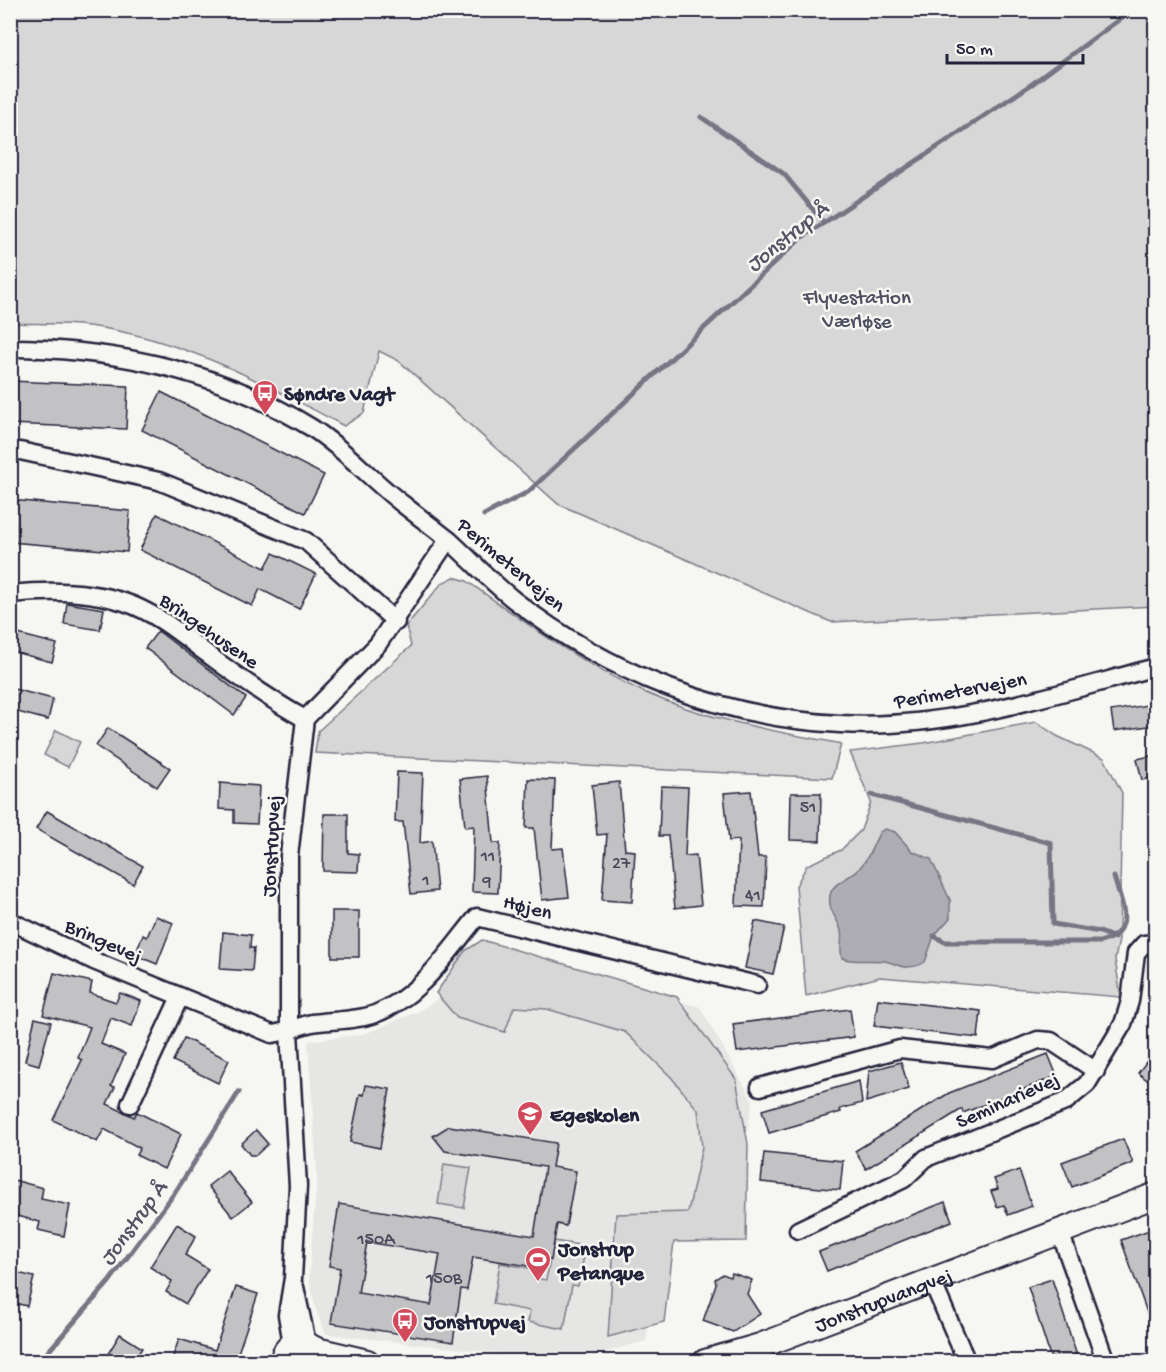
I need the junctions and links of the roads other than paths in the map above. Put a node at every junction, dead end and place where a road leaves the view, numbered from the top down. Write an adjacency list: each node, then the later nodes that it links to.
1 (10, 348): 3 (street, Perimetervejen)
2 (20, 451): 5 (street)
3 (448, 540): 5 (street); 6 (street, Perimetervejen)
4 (10, 594): 7 (street, Bringehusene)
5 (396, 622): 7 (street)
6 (1155, 667)
7 (305, 719): 12 (street, Jonstrupvej)
8 (10, 921): 11 (street, Bringevej)
9 (1155, 942): 13 (street, Seminarievej)
10 (757, 985): 12 (street, Højen)
11 (180, 997): 12 (street, Bringevej); 15 (street)
12 (290, 1032): 20 (street, Jonstrupvej)
13 (1096, 1071): 14 (street); 17 (street, Seminarievej)
14 (760, 1088)
15 (130, 1104)
16 (1155, 1195): 18 (street, Jonstrupvangvej)
17 (798, 1230)
18 (1060, 1232): 19 (street, Jonstrupvangvej); 24 (street)
19 (932, 1281): 22 (street, Jonstrupvangvej); 23 (street)
20 (303, 1352): 21 (street)
21 (367, 1362)
22 (705, 1362)
23 (967, 1362)
24 (1106, 1362)

